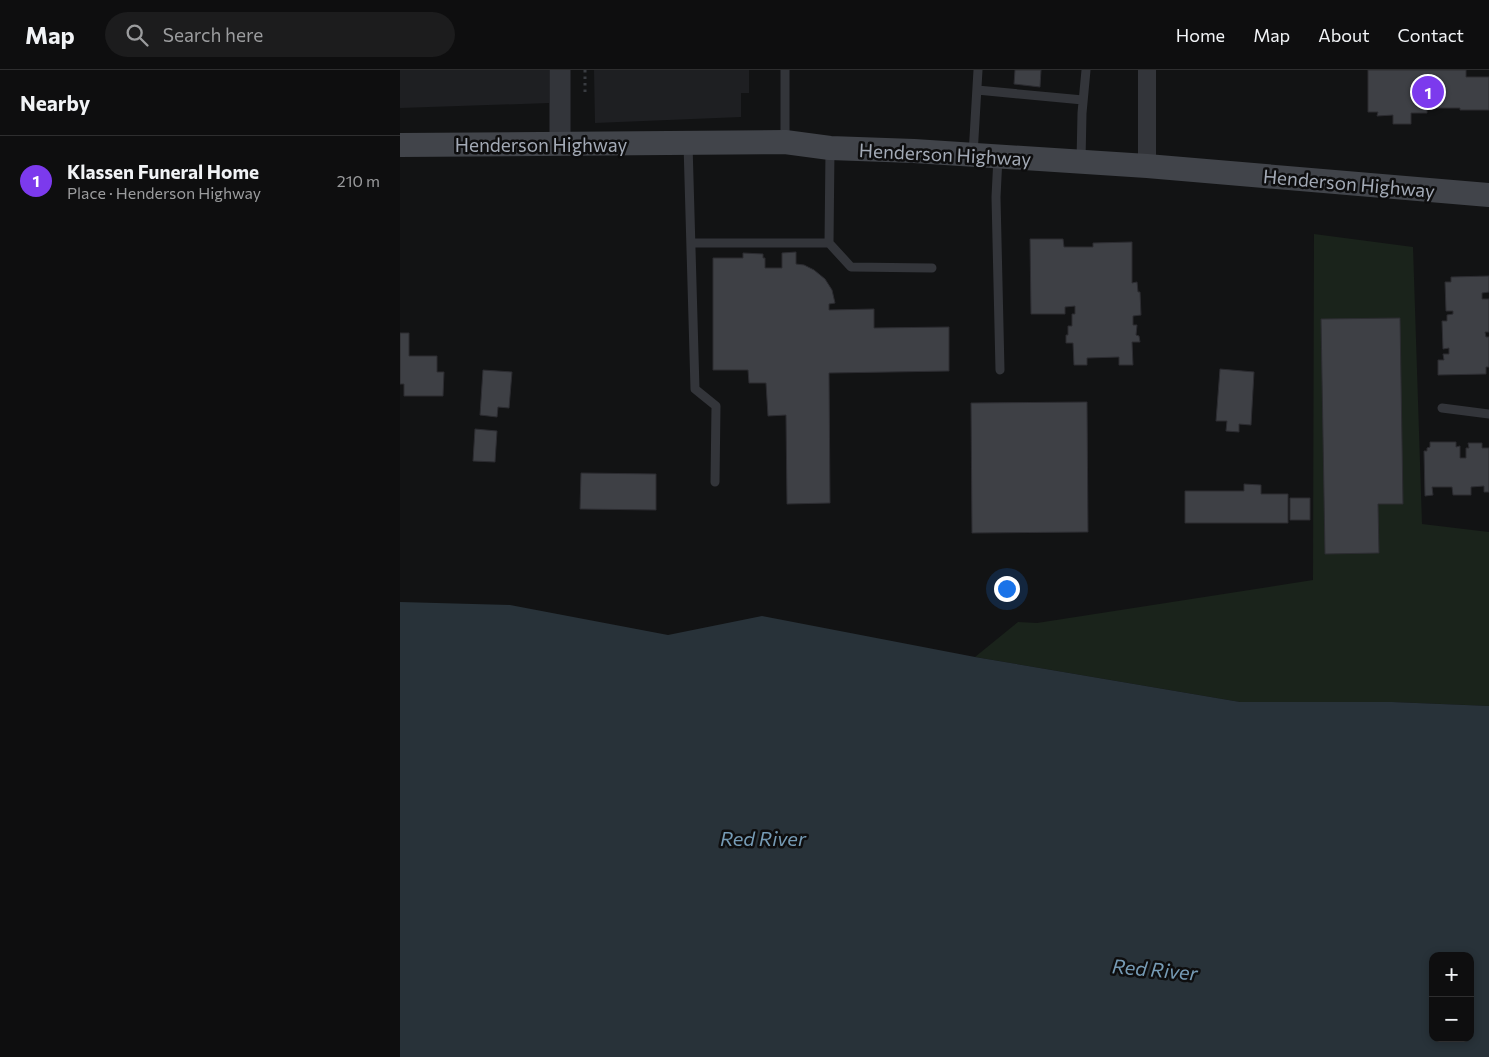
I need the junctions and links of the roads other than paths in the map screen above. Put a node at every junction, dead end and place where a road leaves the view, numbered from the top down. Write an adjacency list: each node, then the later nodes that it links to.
1 (560, 70): 9 (street)
2 (785, 70): 8 (lane)
3 (978, 70): 6 (lane)
4 (1086, 70): 7 (lane)
5 (1147, 70): 16 (street)
6 (977, 90): 7 (lane); 13 (lane)
7 (1083, 100): 15 (lane)
8 (785, 142): 10 (main road, Henderson Highway); 12 (main road, Henderson Highway)
9 (560, 144): 10 (main road, Henderson Highway); 11 (main road, Henderson Highway)
10 (688, 144): 18 (lane)
11 (400, 145)
12 (830, 148): 13 (main road, Henderson Highway); 19 (lane)
13 (973, 155): 14 (main road, Henderson Highway)
14 (998, 157): 15 (main road, Henderson Highway); 21 (lane)
15 (1081, 162): 16 (main road, Henderson Highway)
16 (1147, 166): 17 (main road, Henderson Highway)
17 (1489, 195)
18 (691, 243): 19 (lane); 24 (lane)
19 (829, 243): 20 (lane)
20 (932, 268)
21 (1000, 370)
22 (1442, 408): 23 (lane)
23 (1489, 414)
24 (715, 482)

